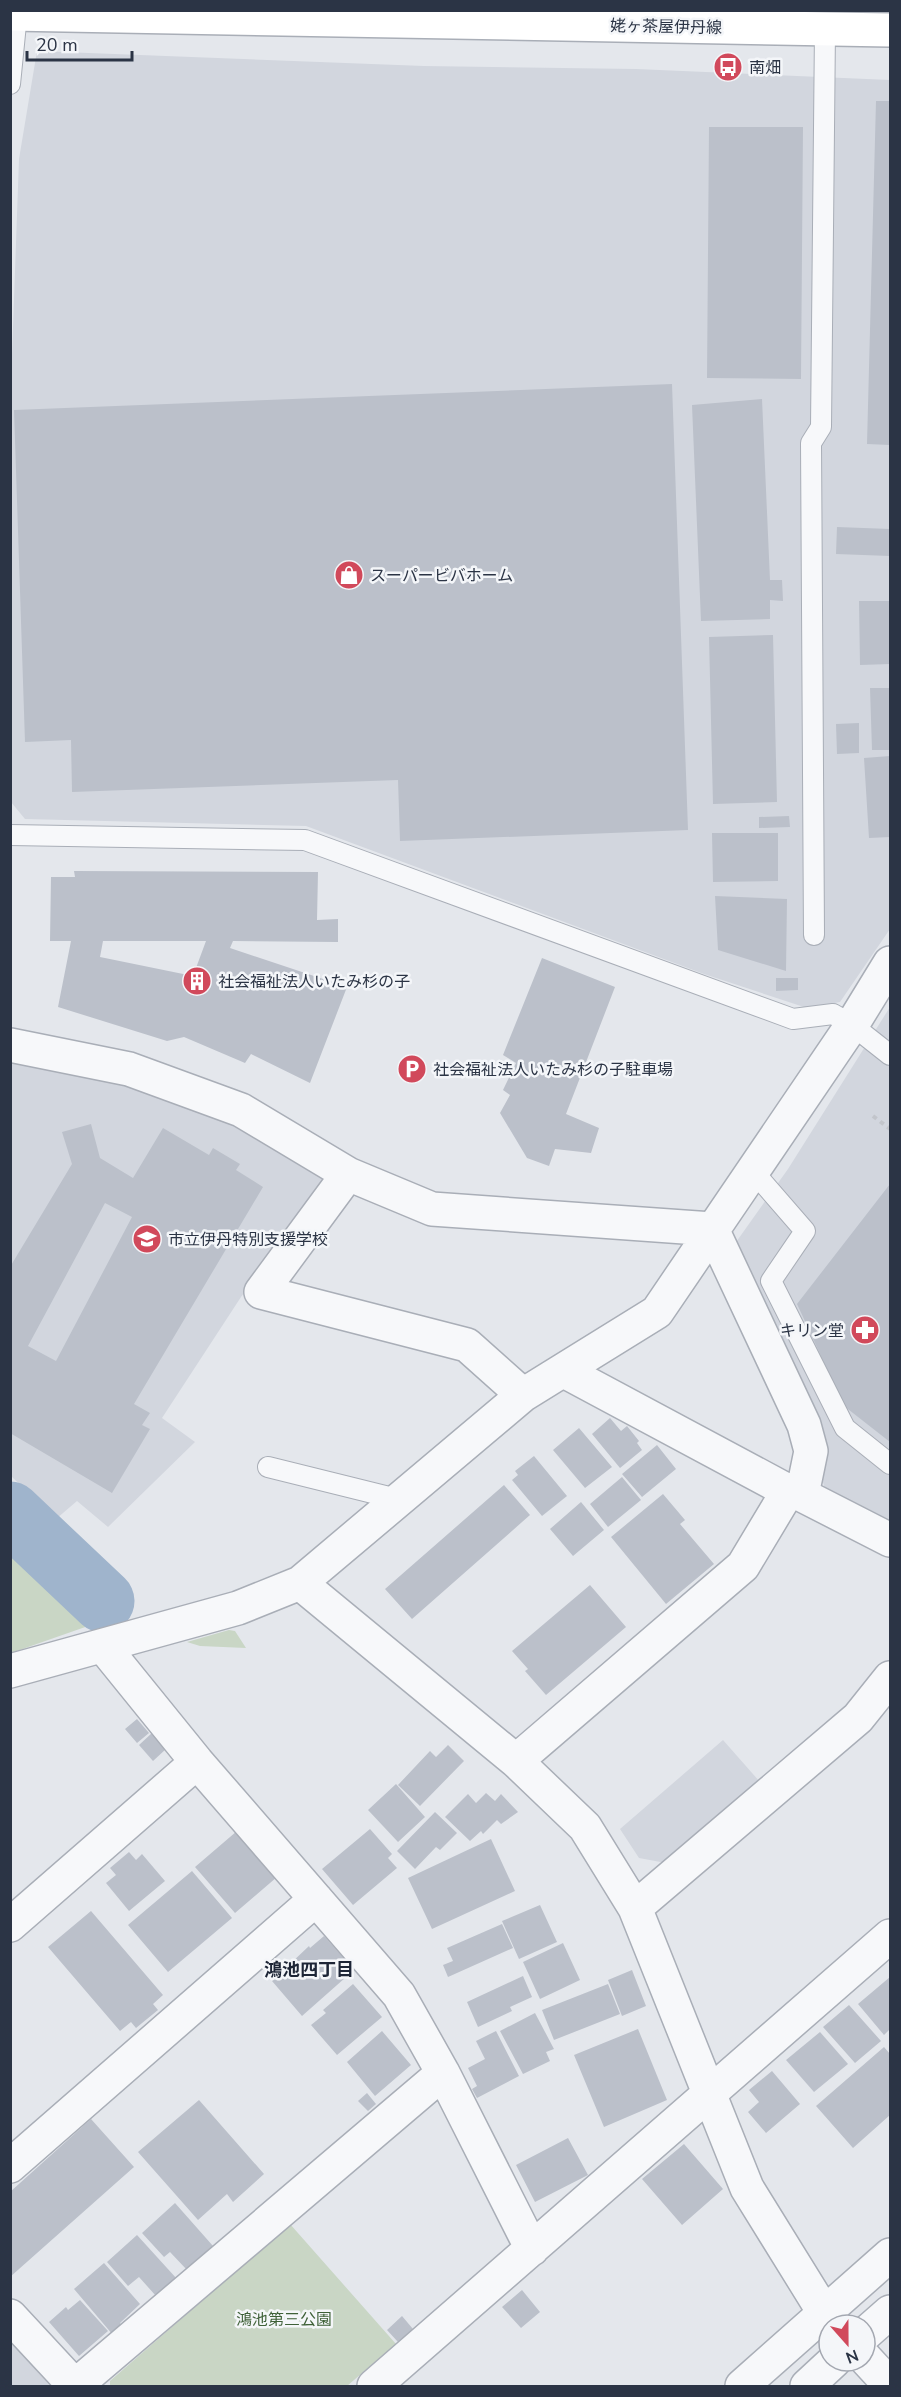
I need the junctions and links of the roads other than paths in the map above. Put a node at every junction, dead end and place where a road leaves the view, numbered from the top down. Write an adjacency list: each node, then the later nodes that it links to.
1 (55, 12): 2 (main road, 姥ヶ茶屋伊丹線); 3 (main road, 姥ヶ茶屋伊丹線)
2 (14, 14): 5 (lane)
3 (825, 29): 4 (main road, 姥ヶ茶屋伊丹線); 7 (lane)
4 (891, 30)
5 (10, 84)
6 (10, 835): 9 (lane)
7 (814, 934)
8 (891, 963): 9 (street)
9 (852, 1025): 11 (lane); 12 (street)
10 (10, 1046): 13 (street)
11 (891, 1055)
12 (752, 1170): 14 (street); 17 (lane)
13 (348, 1174): 14 (street); 16 (street)
14 (712, 1229): 15 (street); 19 (street)
15 (564, 1371): 16 (street); 19 (street)
16 (524, 1395): 20 (street)
17 (891, 1464)
18 (268, 1467): 20 (lane)
19 (795, 1493): 21 (street); 26 (street)
20 (395, 1503): 22 (street)
21 (891, 1539)
22 (300, 1583): 23 (street); 26 (street)
23 (103, 1646): 24 (street); 27 (street)
24 (10, 1671)
25 (891, 1678): 29 (street)
26 (516, 1761): 29 (street)
27 (197, 1762): 28 (street); 30 (street)
28 (316, 1899): 32 (street); 34 (street)
29 (635, 1908): 33 (street)
30 (10, 1925)
31 (891, 1936): 33 (street)
32 (442, 2073): 35 (street); 46 (street)
33 (708, 2095): 35 (street); 38 (street)
34 (10, 2166)
35 (532, 2249): 47 (street)
36 (891, 2255): 39 (street)
37 (891, 2312): 41 (street)
38 (826, 2313)
39 (837, 2313)
40 (10, 2316): 46 (street)
41 (877, 2324)
42 (817, 2330): 48 (street)
43 (877, 2370): 45 (street)
44 (821, 2373): 49 (street)
45 (891, 2385)
46 (75, 2386)
47 (374, 2386)
48 (742, 2386)
49 (807, 2386)

